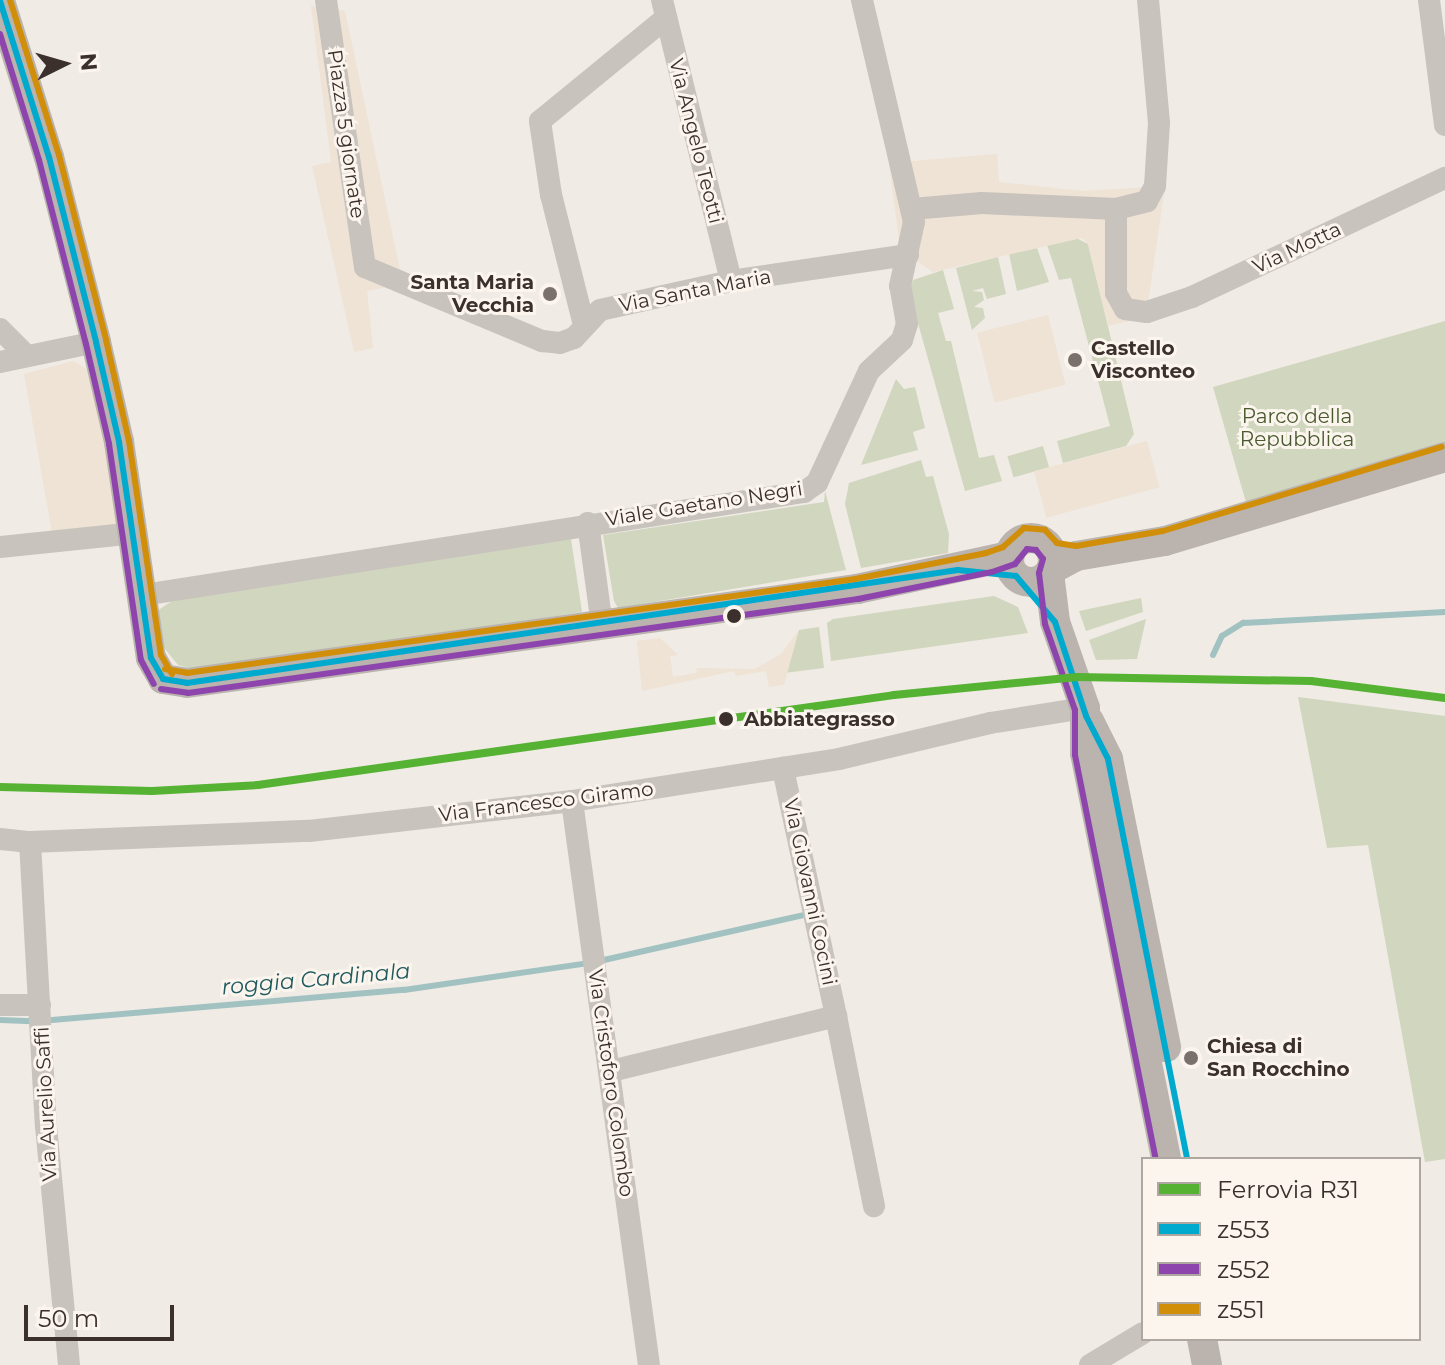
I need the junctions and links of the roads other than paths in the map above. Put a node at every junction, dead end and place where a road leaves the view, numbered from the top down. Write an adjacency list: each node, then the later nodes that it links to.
1 (326, 0): 12 (street, Piazza 5 giornate)
2 (862, 0): 9 (street, Viale Gaetano Negri)
3 (1148, 0): 10 (street)
4 (1429, 0): 7 (street)
5 (0, 1): 16 (street)
6 (664, 9): 13 (street, Via Angelo Teotti); 14 (street)
7 (1445, 125)
8 (1445, 178): 10 (street, Via Motta)
9 (912, 209): 10 (street); 11 (street, Viale Gaetano Negri)
10 (1116, 209)
11 (905, 262): 13 (street, Via Santa Maria); 20 (street, Viale Gaetano Negri)
12 (365, 267): 14 (street, Via Santa Maria)
13 (731, 281): 14 (street, Via Santa Maria)
14 (584, 325)
15 (0, 329): 17 (street)
16 (96, 342): 17 (street); 21 (street)
17 (26, 355): 18 (street)
18 (0, 362)
19 (1445, 457): 23 (street)
20 (588, 523): 24 (street, Viale Gaetano Negri); 25 (street, Viale Gaetano Negri)
21 (135, 533): 22 (street); 24 (street)
22 (0, 547)
23 (1040, 566): 25 (street); 26 (street)
24 (143, 595): 25 (street)
25 (602, 625)
26 (1086, 712): 27 (street, Via Francesco Giramo); 35 (street); 36 (street)
27 (783, 768): 28 (street, Via Francesco Giramo); 33 (street, Via Giovanni Cocini)
28 (572, 801): 30 (street, Via Francesco Giramo); 34 (street, Via Cristoforo Colombo)
29 (0, 839): 30 (street, Via Francesco Giramo)
30 (30, 842): 32 (street, Via Aurelio Saffi)
31 (0, 1005): 32 (street)
32 (40, 1005): 41 (street, Via Aurelio Saffi)
33 (836, 1016): 34 (street); 37 (street, Via Giovanni Cocini)
34 (611, 1071): 42 (street, Via Cristoforo Colombo)
35 (1166, 1157)
36 (1187, 1157)
37 (874, 1206)
38 (1141, 1334): 43 (street)
39 (1202, 1341): 44 (street)
40 (1223, 1341): 45 (street)
41 (69, 1365)
42 (649, 1365)
43 (1090, 1365)
44 (1207, 1365)
45 (1228, 1365)

